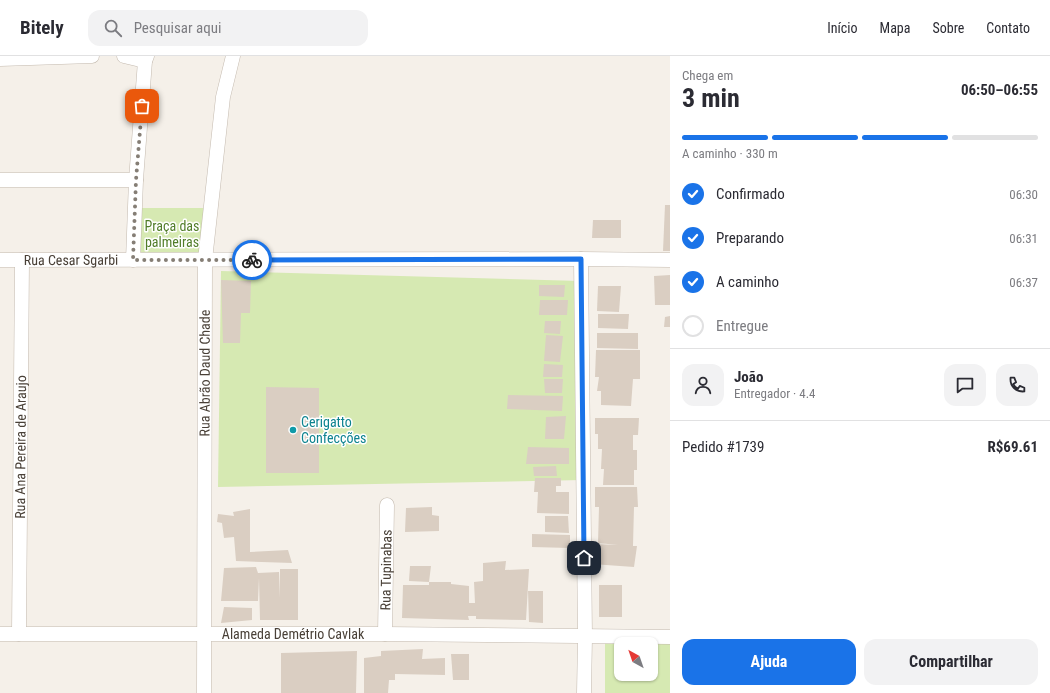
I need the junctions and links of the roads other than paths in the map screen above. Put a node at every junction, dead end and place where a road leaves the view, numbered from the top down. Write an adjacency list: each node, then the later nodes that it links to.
1 (92, 56): 4 (street)
2 (124, 56): 5 (street)
3 (233, 56): 12 (street, Rua Abrão Daud Chade)
4 (0, 59)
5 (146, 59): 7 (street)
6 (0, 180): 7 (street)
7 (136, 180): 11 (street)
8 (581, 259): 12 (street, Rua Cesar Sgarbi); 13 (street, Rua Cesar Sgarbi); 19 (street)
9 (0, 260): 10 (street, Rua Cesar Sgarbi)
10 (22, 260): 11 (street, Rua Cesar Sgarbi); 16 (street, Rua Ana Pereira de Araujo)
11 (133, 260): 12 (street, Rua Cesar Sgarbi)
12 (205, 260): 17 (street, Rua Abrão Daud Chade)
13 (670, 260)
14 (387, 505): 18 (street, Rua Tupinabas)
15 (0, 634): 16 (street, Alameda Demétrio Cavlak)
16 (19, 634): 17 (street, Alameda Demétrio Cavlak)
17 (204, 634): 18 (street, Alameda Demétrio Cavlak); 25 (street, Rua Abrão Daud Chade)
18 (385, 634): 19 (street, Alameda Demétrio Cavlak)
19 (585, 637): 20 (street, Alameda Demétrio Cavlak); 26 (street)
20 (614, 637)
21 (658, 637): 22 (street)
22 (670, 637)
23 (658, 643): 24 (street)
24 (670, 646)
25 (204, 693)
26 (584, 693)

